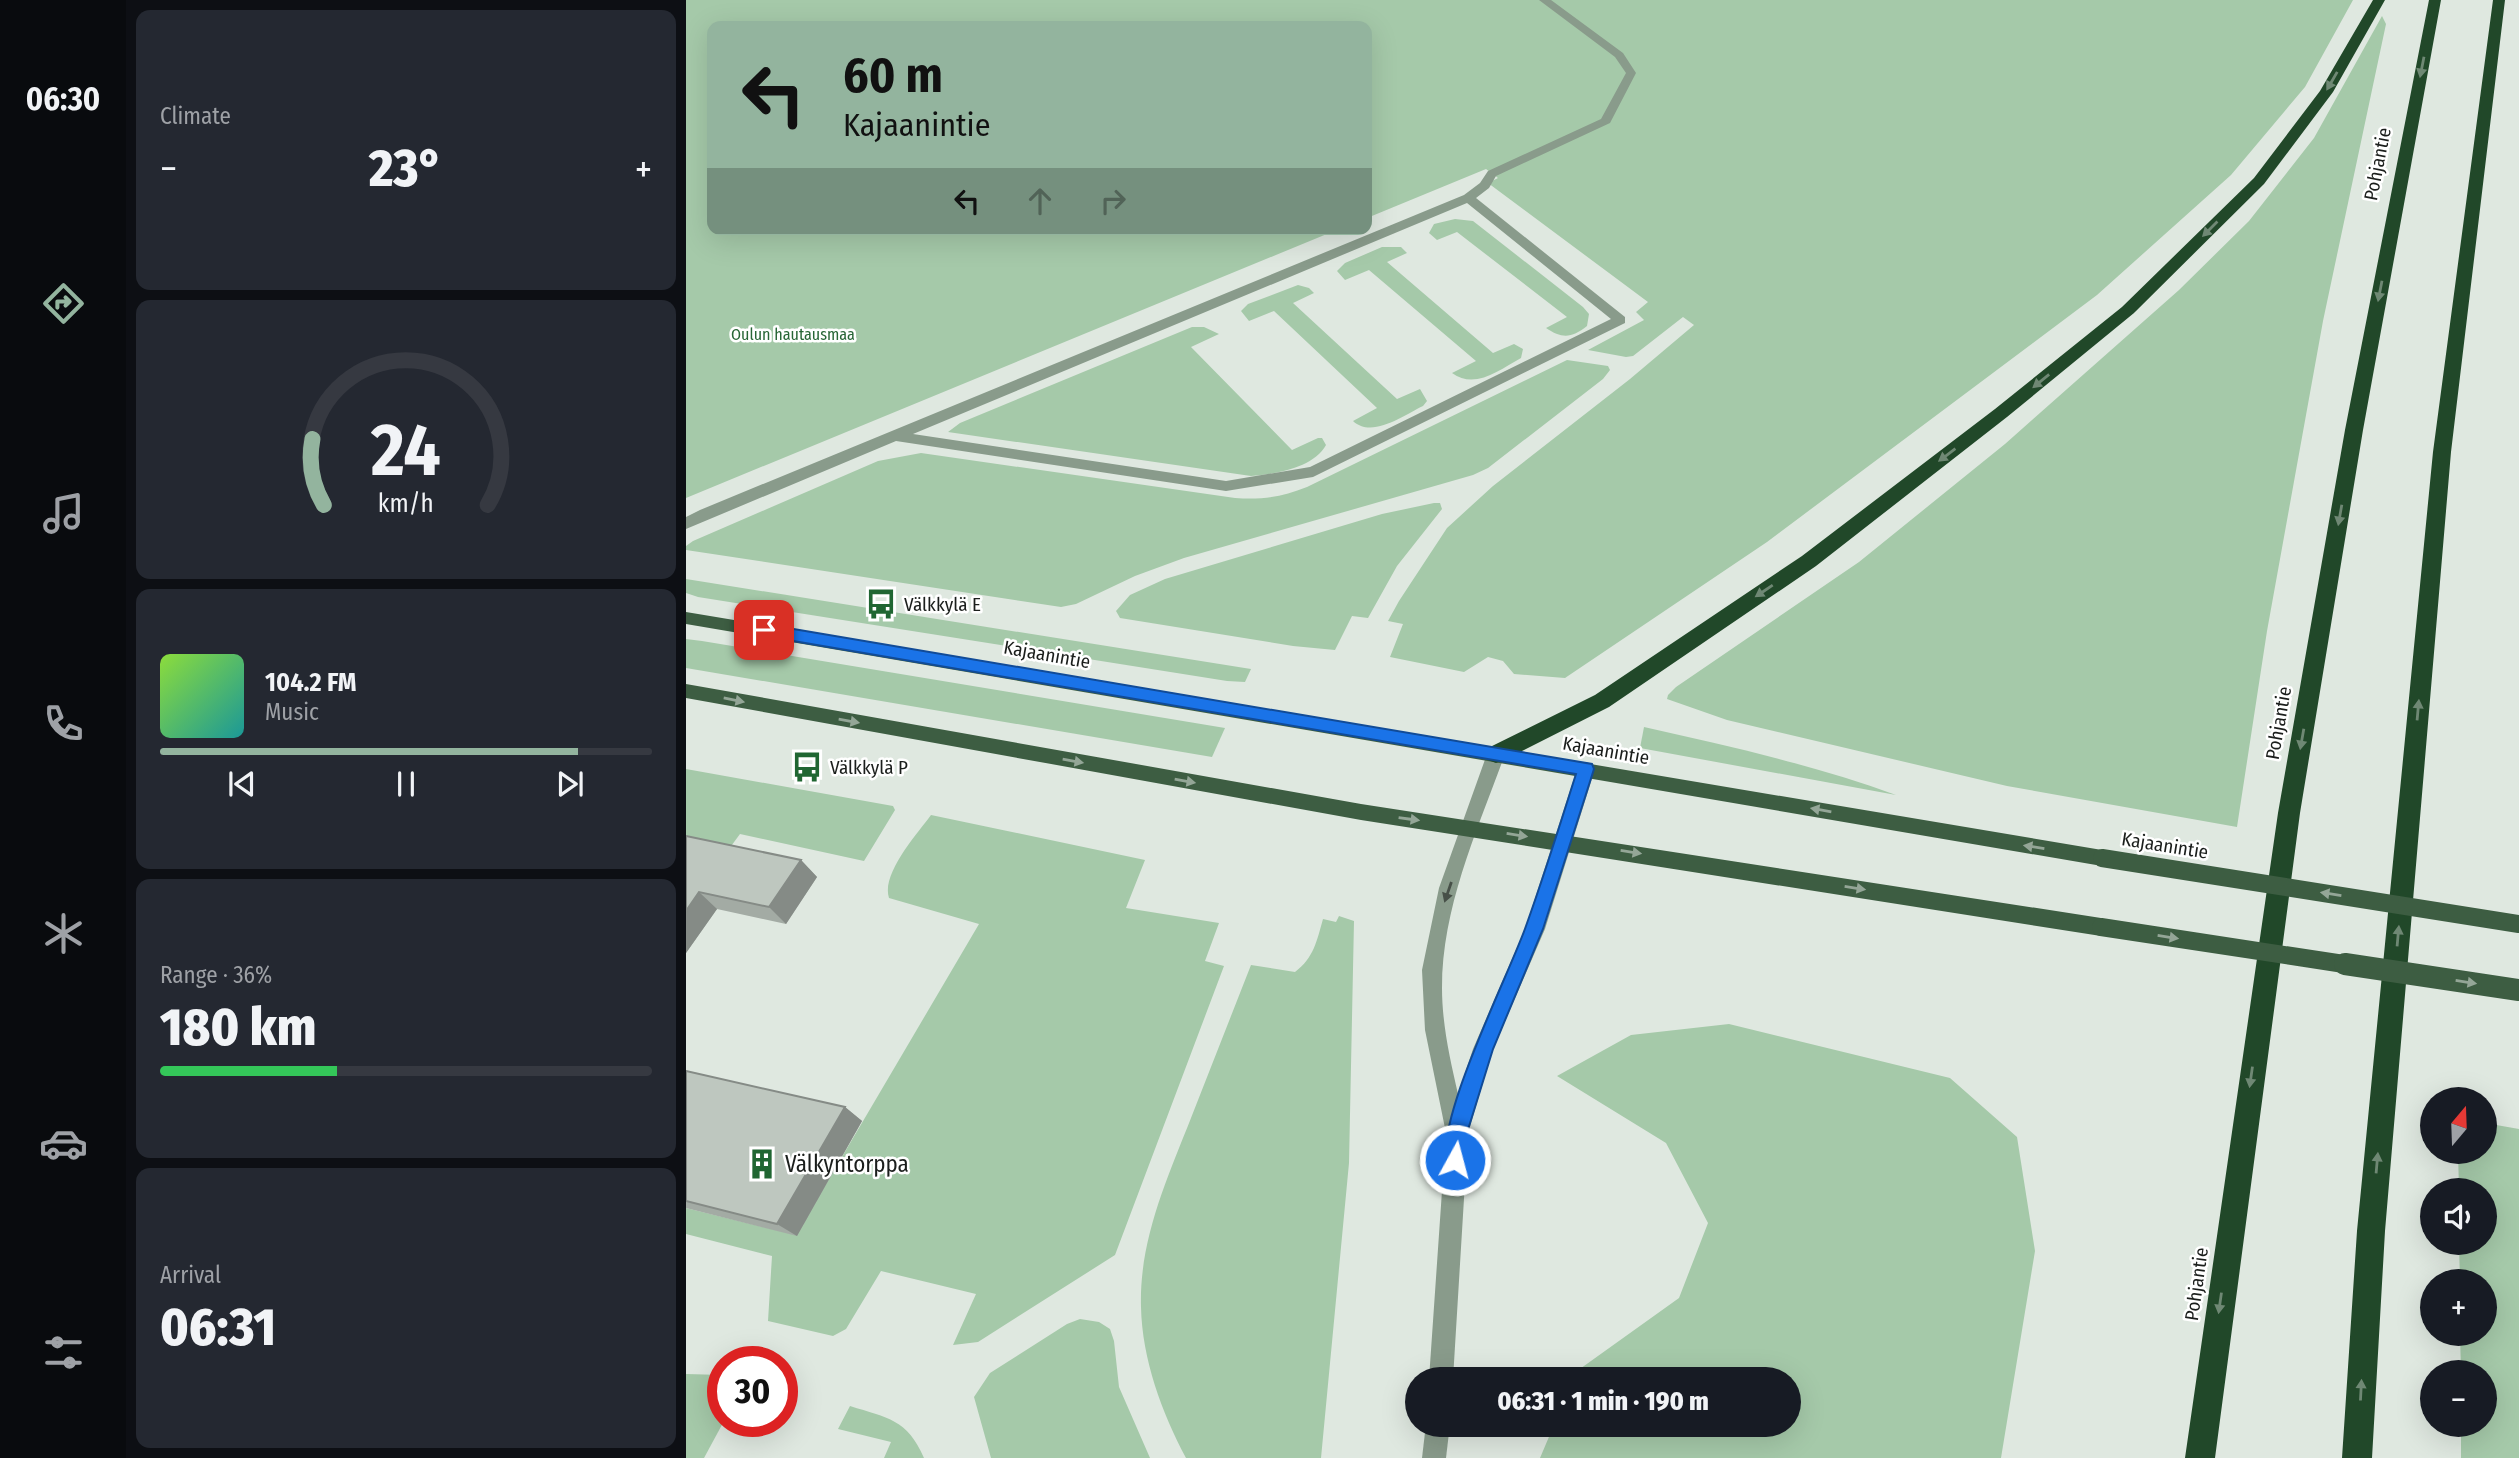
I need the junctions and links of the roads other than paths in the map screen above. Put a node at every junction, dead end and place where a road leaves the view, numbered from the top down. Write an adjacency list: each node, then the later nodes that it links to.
1 (1544, 0): 5 (street)
2 (2379, 0): 10 (highway, one-way to 10)
3 (2435, 0): 20 (highway, Pohjantie, one-way to 20)
4 (2499, 0): 21 (highway, one-way to 4)
5 (1468, 198): 6 (street); 6 (street)
6 (897, 436): 7 (street)
7 (686, 524)
8 (686, 618): 10 (main road, Kajaanintie)
9 (686, 691): 12 (main road, one-way to 12)
10 (1496, 754): 11 (main road, Kajaanintie); 12 (street)
11 (1586, 769): 13 (street); 14 (main road, Kajaanintie, one-way to 11, bridge)
12 (1470, 828): 13 (main road, one-way to 13); 16 (street, one-way to 16)
13 (1563, 841): 15 (main road, one-way to 15, bridge); 16 (street)
14 (2519, 924)
15 (2519, 990)
16 (1457, 1133): 17 (street)
17 (1442, 1367)
18 (1436, 1437): 19 (street)
19 (1434, 1458)
20 (2200, 1458)
21 (2357, 1458)

